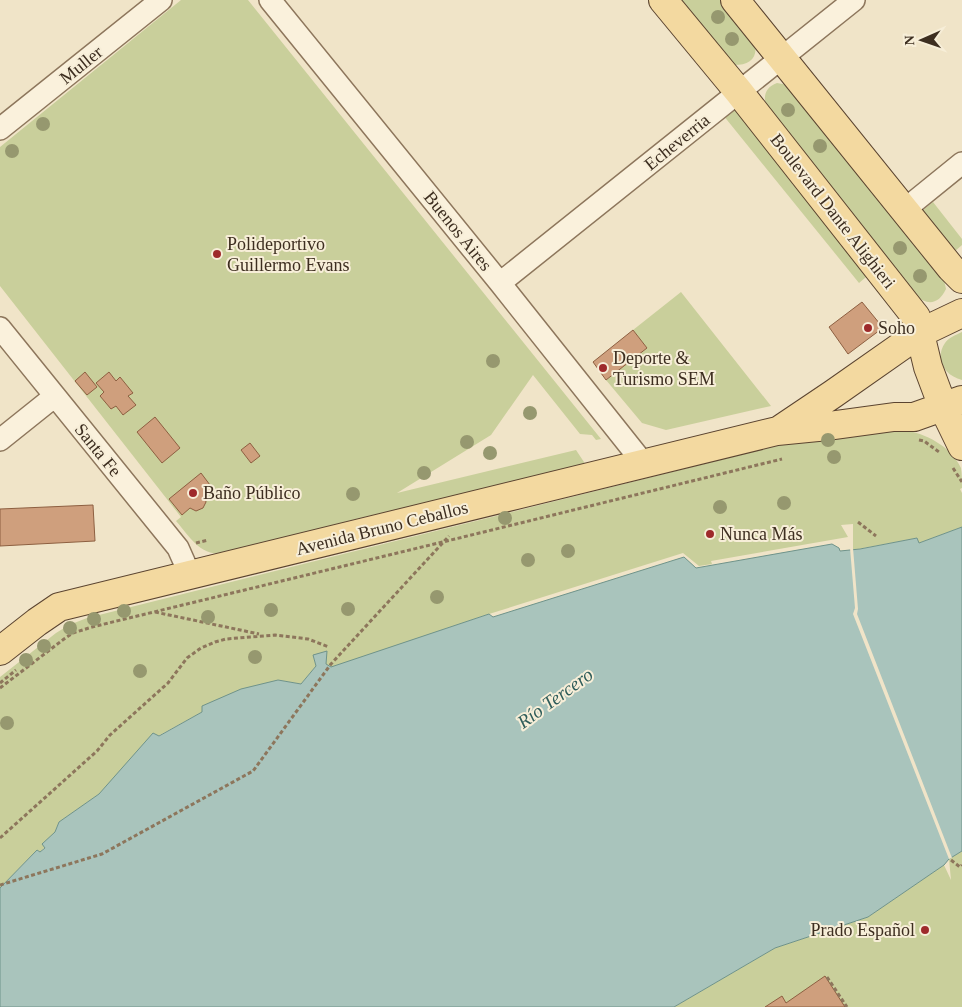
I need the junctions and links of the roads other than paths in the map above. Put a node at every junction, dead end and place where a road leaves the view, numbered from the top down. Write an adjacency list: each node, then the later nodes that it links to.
1 (161, 0): 8 (street, Muller)
2 (270, 0): 12 (street, Buenos Aires)
3 (663, 0): 7 (main road, Boulevard Dante Alighieri)
4 (735, 0): 6 (main road)
5 (854, 0): 6 (street, Echeverria)
6 (782, 58): 7 (street, Echeverria); 10 (main road)
7 (739, 92): 12 (street, Echeverria); 15 (main road, Boulevard Dante Alighieri)
8 (3, 120)
9 (962, 163): 10 (street)
10 (904, 210): 11 (main road)
11 (962, 279)
12 (500, 283): 22 (street, Buenos Aires)
13 (962, 313): 15 (main road, Avenida Bruno Ceballos)
14 (0, 328): 16 (street, Santa Fe)
15 (920, 333): 17 (main road, Boulevard Dante Alighieri); 19 (main road, Avenida Bruno Ceballos)
16 (55, 396): 20 (street); 23 (street, Santa Fe)
17 (952, 403): 18 (main road, Avenida Bruno Ceballos); 21 (main road, Boulevard Dante Alighieri)
18 (915, 428): 19 (main road, Avenida Bruno Ceballos); 21 (main road)
19 (777, 431): 22 (main road, Avenida Bruno Ceballos)
20 (0, 440)
21 (954, 454)
22 (644, 464): 23 (main road, Avenida Bruno Ceballos)
23 (190, 575): 24 (main road, Avenida Bruno Ceballos)
24 (0, 651)

